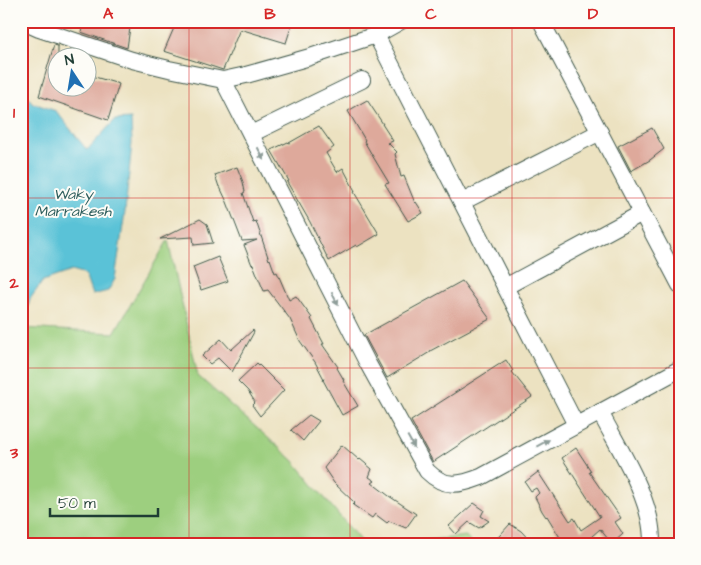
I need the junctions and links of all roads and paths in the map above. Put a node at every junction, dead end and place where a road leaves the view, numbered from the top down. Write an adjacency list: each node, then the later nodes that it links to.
1 (21, 21): 4 (street)
2 (401, 21): 5 (street)
3 (541, 21): 8 (street)
4 (39, 25): 6 (street)
5 (376, 35): 6 (street); 10 (street)
6 (223, 80): 9 (street)
7 (362, 80): 9 (street)
8 (600, 132): 10 (street); 11 (street)
9 (251, 134): 16 (street, one-way to 16)
10 (462, 202): 13 (street)
11 (642, 213): 12 (street); 13 (street)
12 (680, 285)
13 (505, 287): 16 (street)
14 (680, 369): 15 (street)
15 (600, 412): 16 (street); 17 (street)
16 (576, 425)
17 (652, 544)

